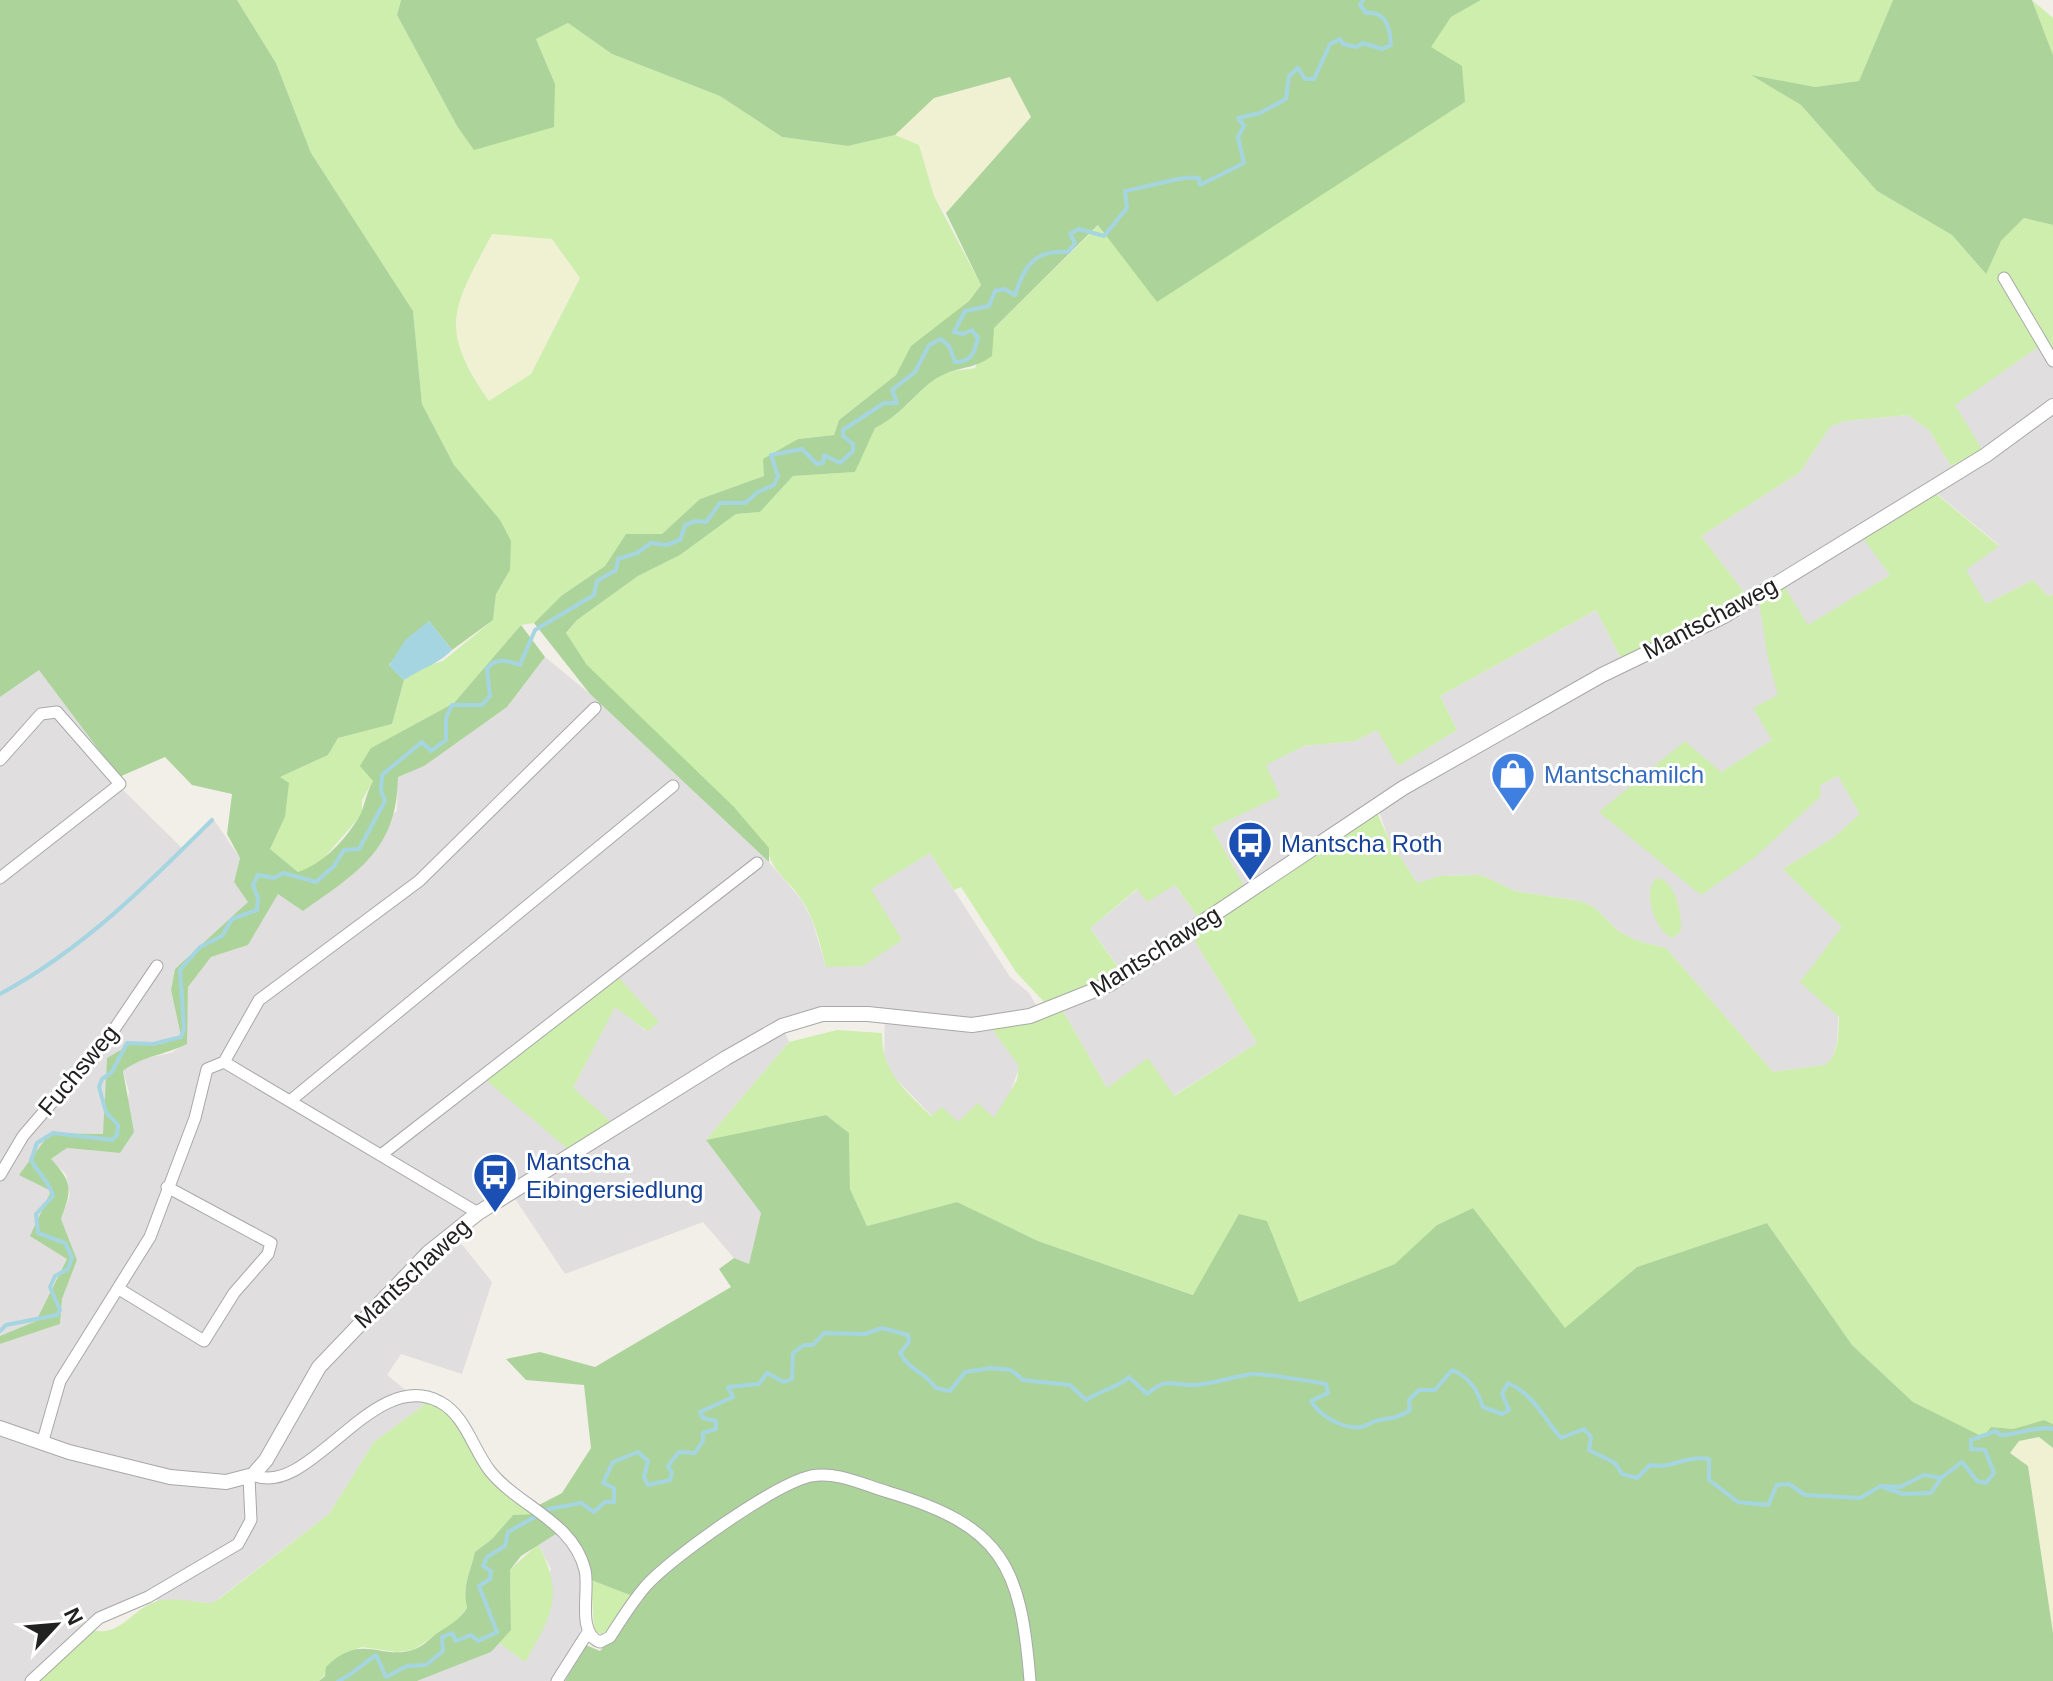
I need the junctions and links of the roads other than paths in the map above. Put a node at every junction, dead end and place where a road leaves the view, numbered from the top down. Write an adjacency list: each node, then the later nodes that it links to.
1 (2004, 278): 2 (street)
2 (2053, 361)
3 (2053, 406): 15 (street, Mantschaweg)
4 (595, 708): 10 (street)
5 (0, 760): 8 (street)
6 (673, 786): 11 (street)
7 (757, 863): 12 (street)
8 (0, 878)
9 (157, 966): 13 (street, Fuchsweg)
10 (224, 1062): 11 (street); 14 (street)
11 (290, 1101): 12 (street)
12 (381, 1155): 15 (street)
13 (0, 1175)
14 (167, 1187): 16 (street); 16 (street)
15 (478, 1213): 19 (street, Mantschaweg)
16 (119, 1289): 18 (street)
17 (0, 1428): 18 (street)
18 (42, 1444): 19 (street)
19 (251, 1476): 20 (street); 21 (street)
20 (588, 1632): 22 (street); 23 (street)
21 (31, 1681)
22 (557, 1681)
23 (1030, 1681)

